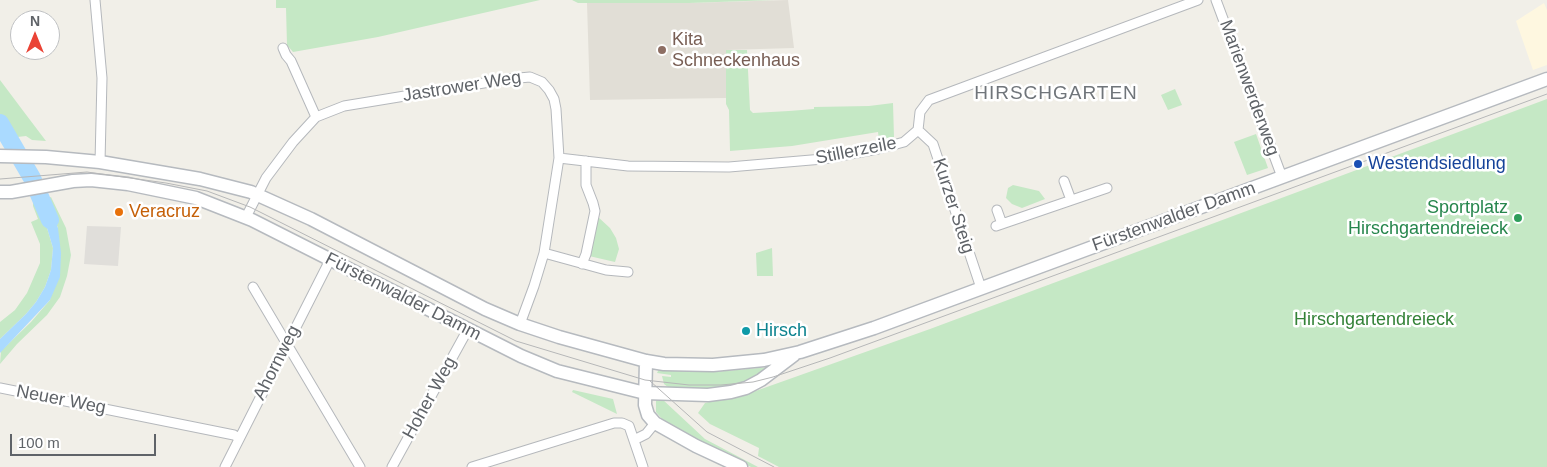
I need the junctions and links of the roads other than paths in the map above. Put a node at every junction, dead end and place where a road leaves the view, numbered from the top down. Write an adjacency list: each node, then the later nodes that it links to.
1 (95, 0): 11 (street)
2 (1198, 0): 7 (street, Stillerzeile)
3 (1216, 0): 12 (street, Marienwerderweg)
4 (283, 48): 6 (street)
5 (1547, 79): 12 (main road, Fürstenwalder Damm)
6 (316, 117): 9 (street, Jastrower Weg); 16 (street, Jastrower Weg)
7 (918, 130): 10 (street, Stillerzeile); 25 (street, Kurzer Steig)
8 (6, 157): 11 (main road, Fürstenwalder Damm)
9 (559, 158): 10 (street, Stillerzeile); 20 (street, Jastrower Weg)
10 (586, 161): 22 (street)
11 (100, 162): 16 (main road, Fürstenwalder Damm)
12 (1282, 177): 25 (main road, Fürstenwalder Damm)
13 (1064, 181): 17 (street)
14 (1107, 188): 17 (street)
15 (0, 192): 19 (main road, Fürstenwalder Damm)
16 (257, 194): 19 (street, Jastrower Weg); 26 (main road, Fürstenwalder Damm)
17 (1071, 200): 18 (street)
18 (997, 210)
19 (246, 217): 21 (main road, Fürstenwalder Damm)
20 (544, 253): 22 (street); 26 (street, Jastrower Weg)
21 (330, 260): 27 (main road, Fürstenwalder Damm); 28 (street, Ahornweg)
22 (582, 264): 23 (street)
23 (628, 272)
24 (253, 287): 28 (street)
25 (981, 288): 29 (main road, Fürstenwalder Damm)
26 (520, 324): 30 (main road, Fürstenwalder Damm)
27 (468, 329): 32 (main road, Fürstenwalder Damm); 38 (street, Hoher Weg)
28 (287, 344): 34 (street, Ahornweg); 37 (street)
29 (800, 352): 30 (main road, Fürstenwalder Damm); 32 (main road, Fürstenwalder Damm)
30 (646, 361): 32 (main road)
31 (0, 388): 34 (street, Neuer Weg)
32 (645, 393): 33 (main road)
33 (655, 423): 35 (street); 41 (main road)
34 (239, 438): 36 (street, Ahornweg)
35 (634, 440): 39 (street); 40 (street)
36 (224, 467)
37 (360, 467)
38 (392, 467)
39 (472, 467)
40 (643, 467)
41 (741, 467)

